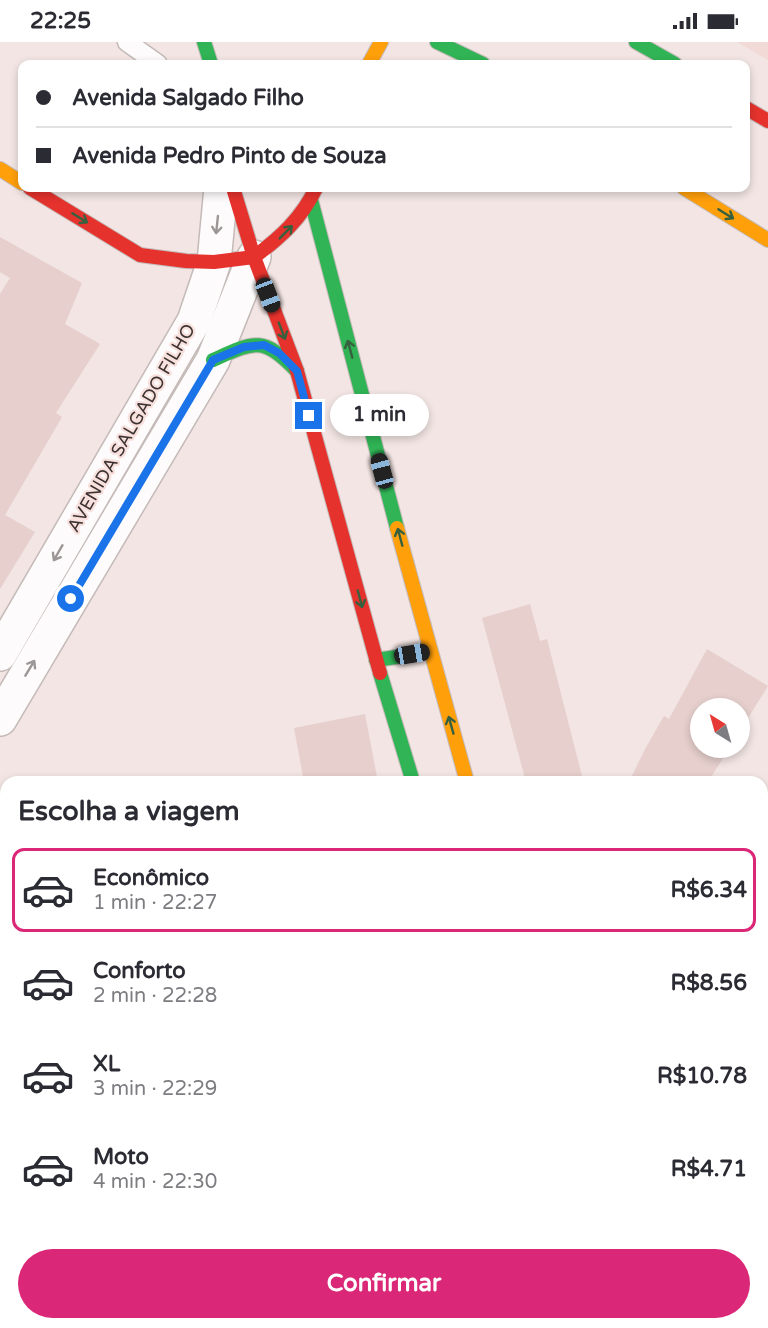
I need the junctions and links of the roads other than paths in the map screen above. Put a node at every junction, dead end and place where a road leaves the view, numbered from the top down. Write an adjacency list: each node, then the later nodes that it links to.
1 (127, 42): 7 (lane)
2 (204, 42): 8 (main road)
3 (381, 42): 9 (main road)
4 (437, 42): 10 (main road)
5 (636, 42): 6 (main road)
6 (650, 49): 11 (main road); 12 (main road)
7 (152, 60)
8 (210, 60)
9 (371, 60)
10 (475, 60)
11 (643, 60)
12 (668, 60)
13 (750, 110): 14 (main road)
14 (768, 121)
15 (0, 169): 16 (main road)
16 (18, 180)
17 (37, 192): 24 (main road, one-way to 24)
18 (221, 192): 24 (street, AVENIDA SALGADO FILHO, one-way to 24)
19 (234, 192): 23 (main road)
20 (690, 192): 22 (main road, one-way to 22)
21 (314, 194): 23 (main road, one-way to 21); 27 (main road, one-way to 21)
22 (768, 240)
23 (254, 257): 24 (main road); 25 (street, AVENIDA SALGADO FILHO); 26 (main road, one-way to 26)
24 (214, 262): 28 (street, AVENIDA SALGADO FILHO, one-way to 28)
25 (213, 360): 26 (main road); 30 (street, AVENIDA SALGADO FILHO, one-way to 25)
26 (297, 371): 29 (main road, one-way to 29)
27 (430, 652): 29 (main road); 32 (main road, one-way to 27)
28 (0, 654)
29 (376, 660): 31 (main road)
30 (0, 719)
31 (411, 776)
32 (465, 776)

